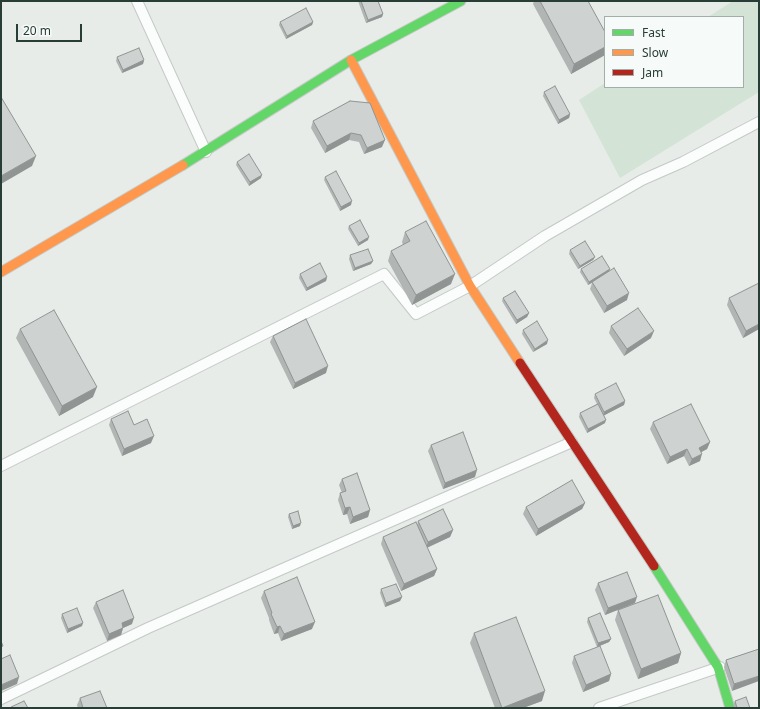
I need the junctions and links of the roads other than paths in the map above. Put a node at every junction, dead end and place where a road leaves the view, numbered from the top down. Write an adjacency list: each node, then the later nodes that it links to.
1 (137, 1): 5 (lane)
2 (461, 1): 3 (street)
3 (351, 60): 5 (street); 7 (street)
4 (759, 122): 7 (lane)
5 (206, 152): 6 (street)
6 (1, 272)
7 (470, 286): 8 (street); 9 (lane)
8 (572, 442): 11 (street); 12 (lane)
9 (1, 466)
10 (732, 662): 11 (lane)
11 (718, 667): 13 (lane); 14 (street)
12 (1, 699)
13 (599, 708)
14 (730, 708)

